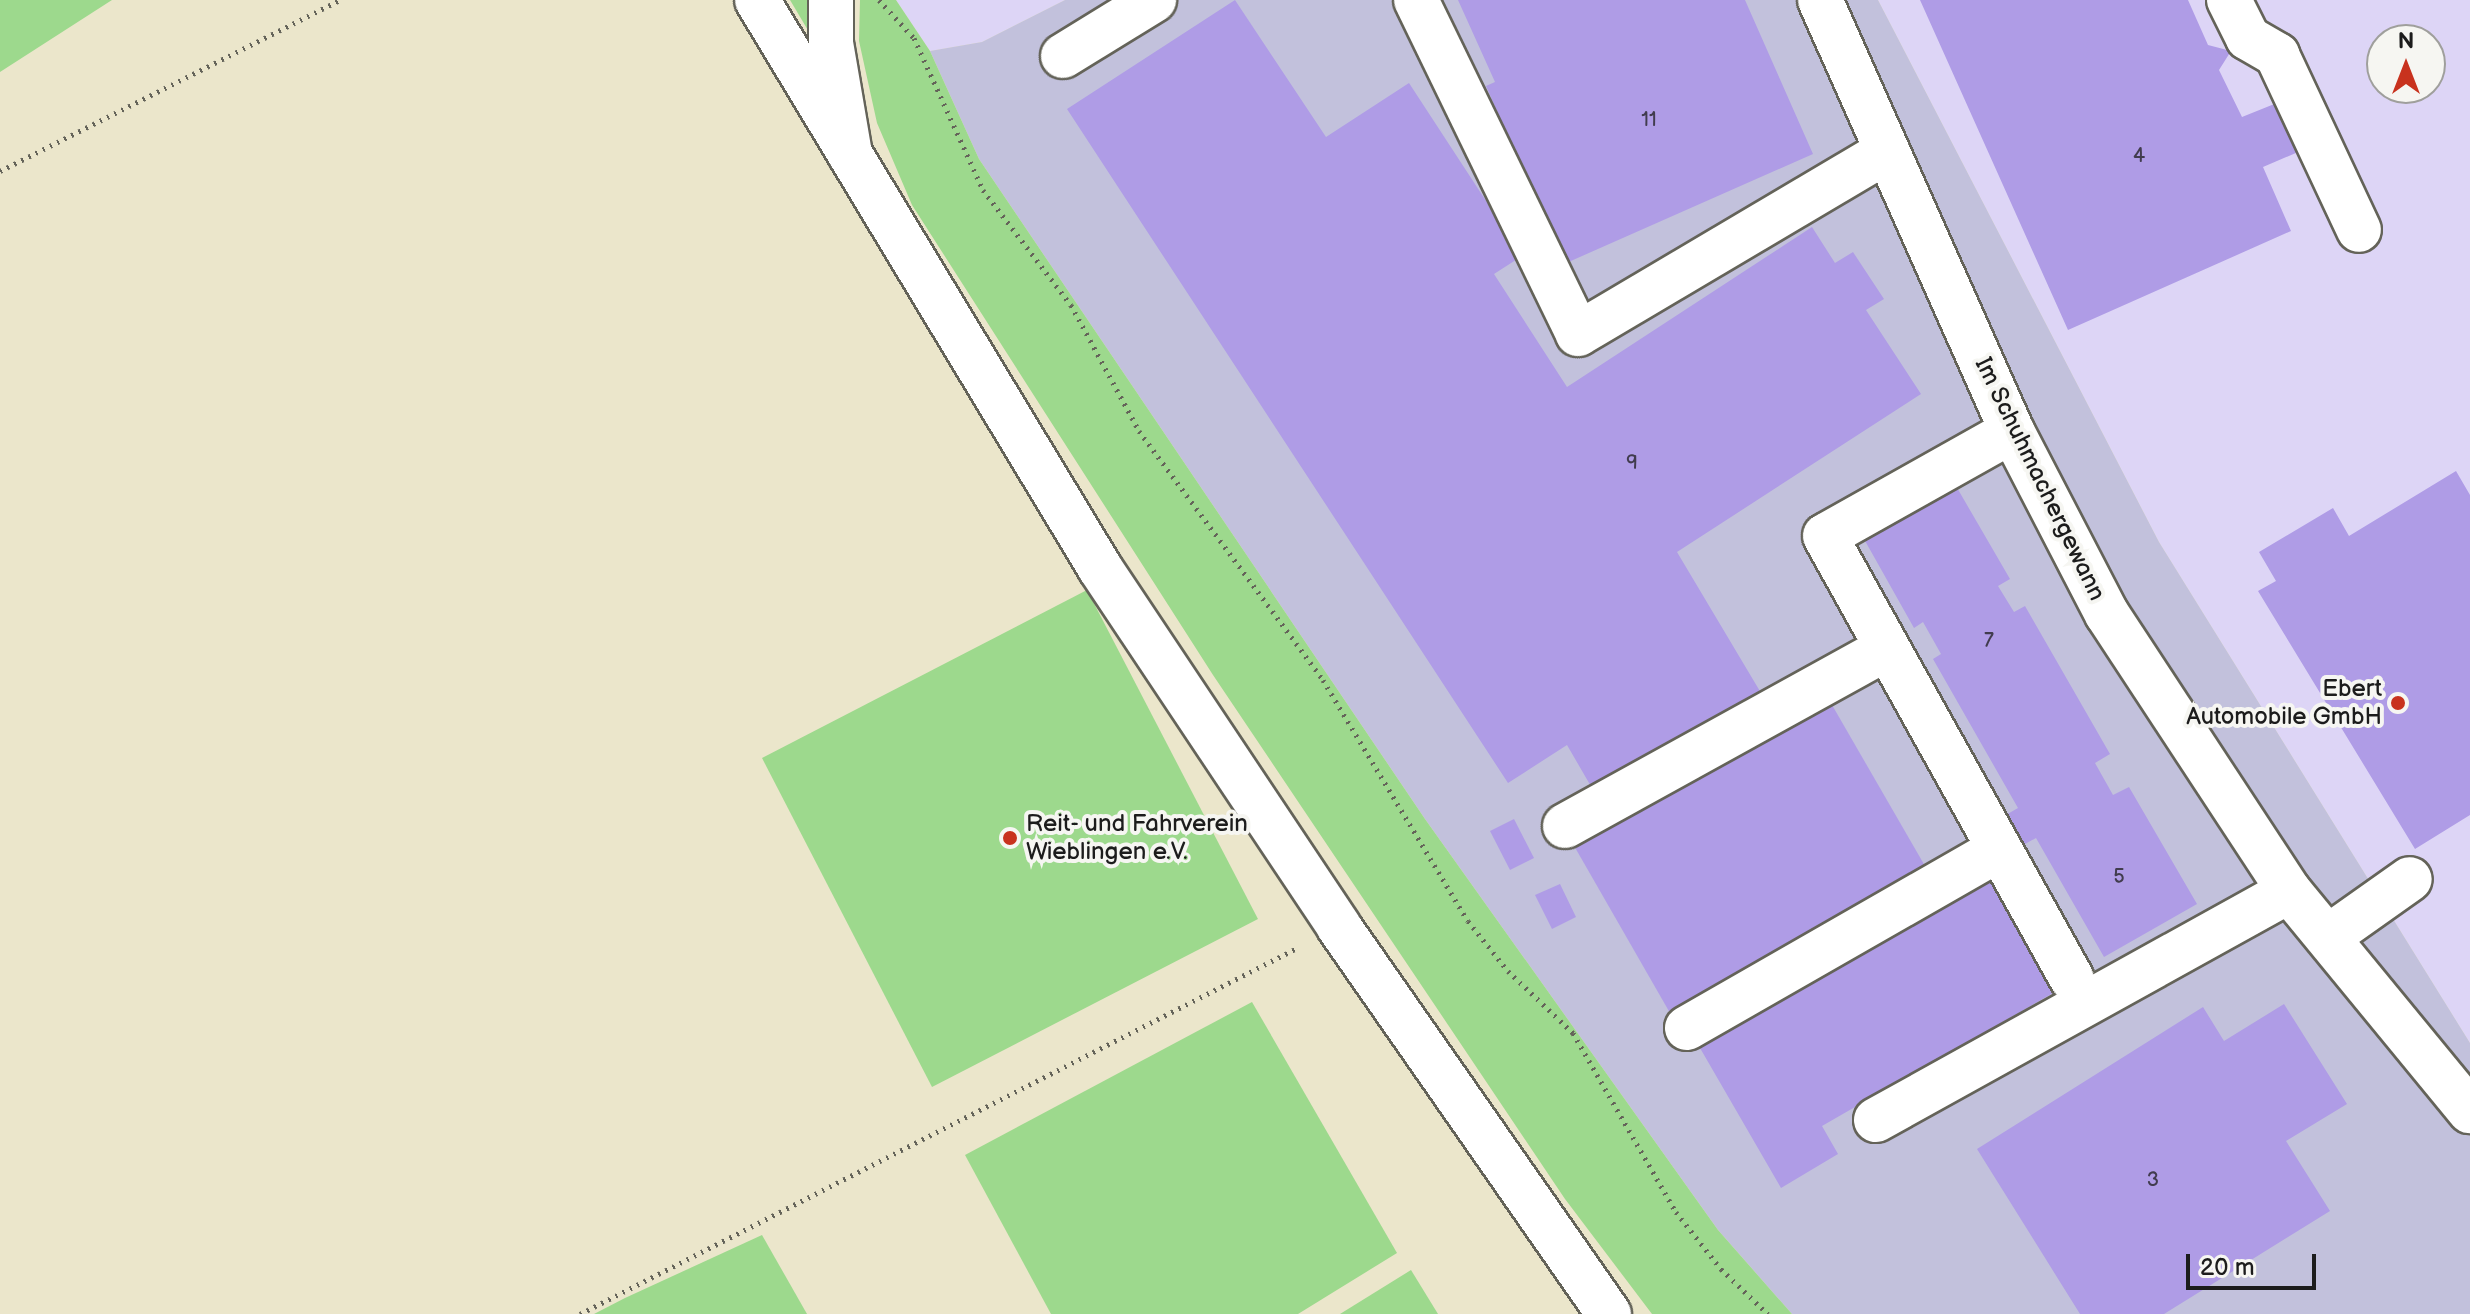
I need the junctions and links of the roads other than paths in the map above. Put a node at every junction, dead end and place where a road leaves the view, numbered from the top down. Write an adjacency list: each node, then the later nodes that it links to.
1 (757, 0): 9 (main road)
2 (831, 0): 9 (main road)
3 (1154, 0): 7 (main road)
4 (1416, 0): 8 (main road)
5 (1820, 0): 8 (main road, Im Schuhmachergewann)
6 (2229, 0): 10 (main road)
7 (1063, 56)
8 (1887, 151): 11 (main road, Im Schuhmachergewann)
9 (852, 164): 22 (main road)
10 (2359, 230)
11 (2012, 431): 12 (main road); 16 (main road, Im Schuhmachergewann)
12 (1885, 649): 13 (main road); 14 (main road)
13 (1565, 826)
14 (1999, 849): 18 (main road); 19 (main road)
15 (2410, 879): 17 (main road)
16 (2289, 891): 17 (main road, Im Schuhmachergewann); 21 (main road)
17 (2328, 937): 20 (main road, Im Schuhmachergewann)
18 (2072, 979)
19 (1687, 1028)
20 (2462, 1086)
21 (1876, 1120)
22 (1609, 1314)

